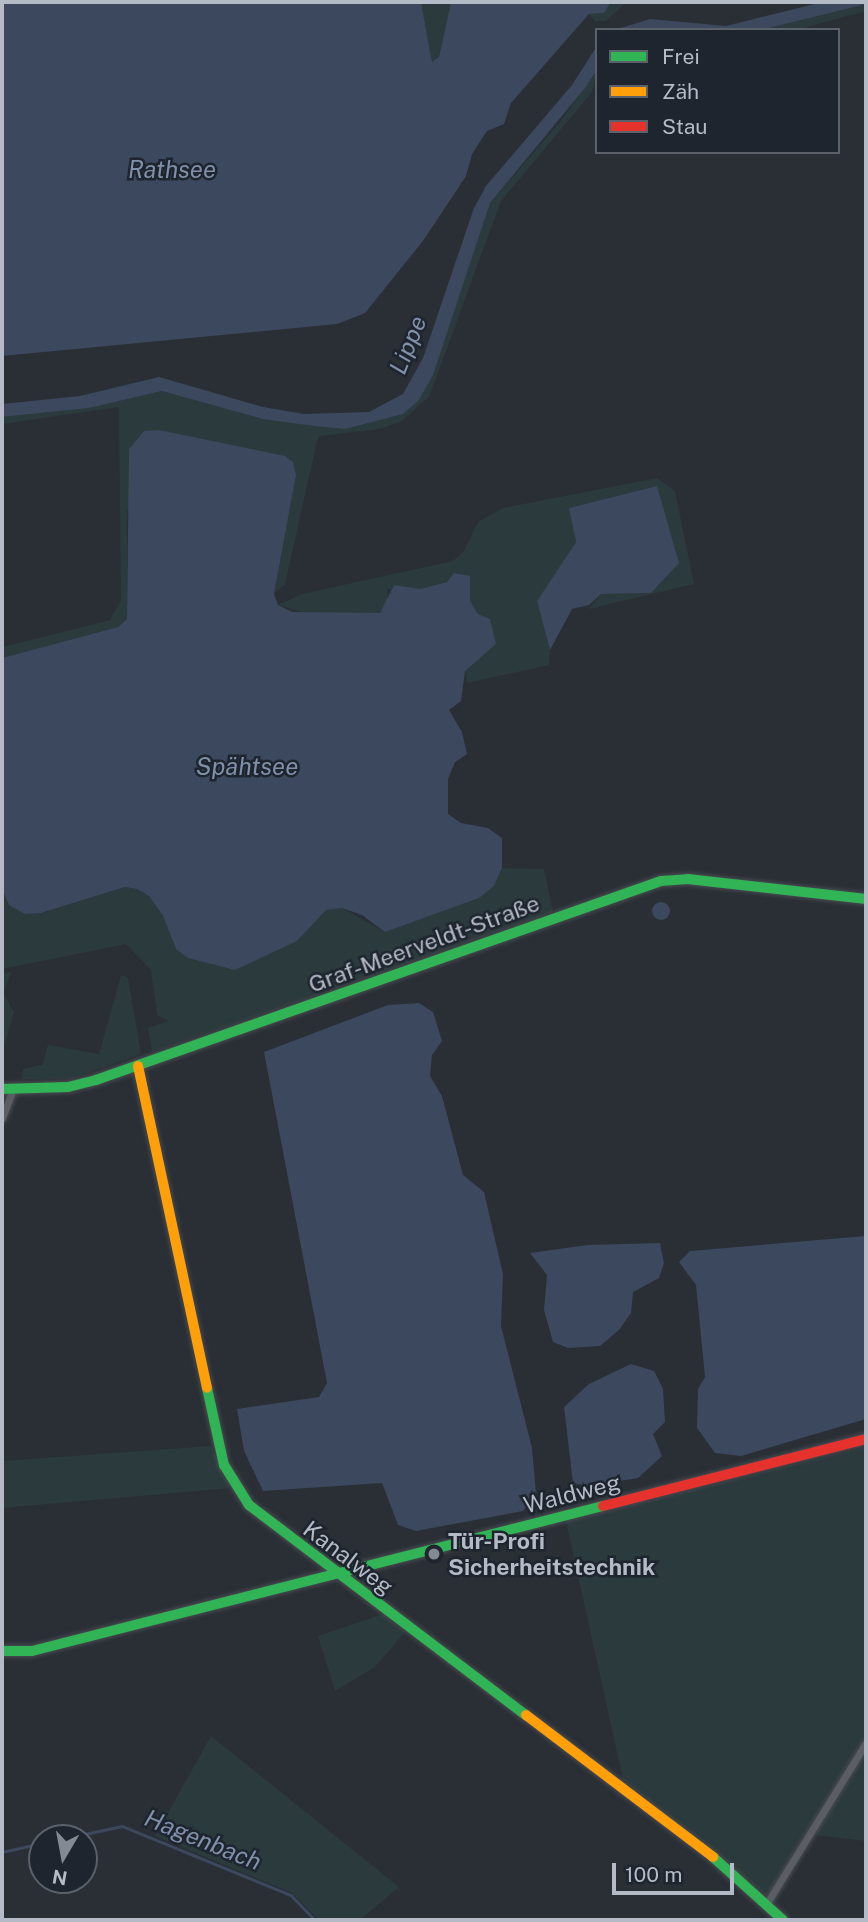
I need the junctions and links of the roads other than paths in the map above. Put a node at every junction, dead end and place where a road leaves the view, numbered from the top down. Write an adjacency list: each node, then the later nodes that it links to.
1 (866, 899): 2 (street, Graf-Meerveldt-Straße)
2 (138, 1066): 3 (street, Graf-Meerveldt-Straße); 6 (street, Kanalweg)
3 (7, 1089): 4 (street)
4 (2, 1118)
5 (866, 1439): 6 (street, Waldweg)
6 (337, 1574): 7 (street, Waldweg); 9 (street, Kanalweg)
7 (2, 1651)
8 (866, 1743): 9 (street)
9 (767, 1903): 10 (street, Kanalweg)
10 (783, 1920)

